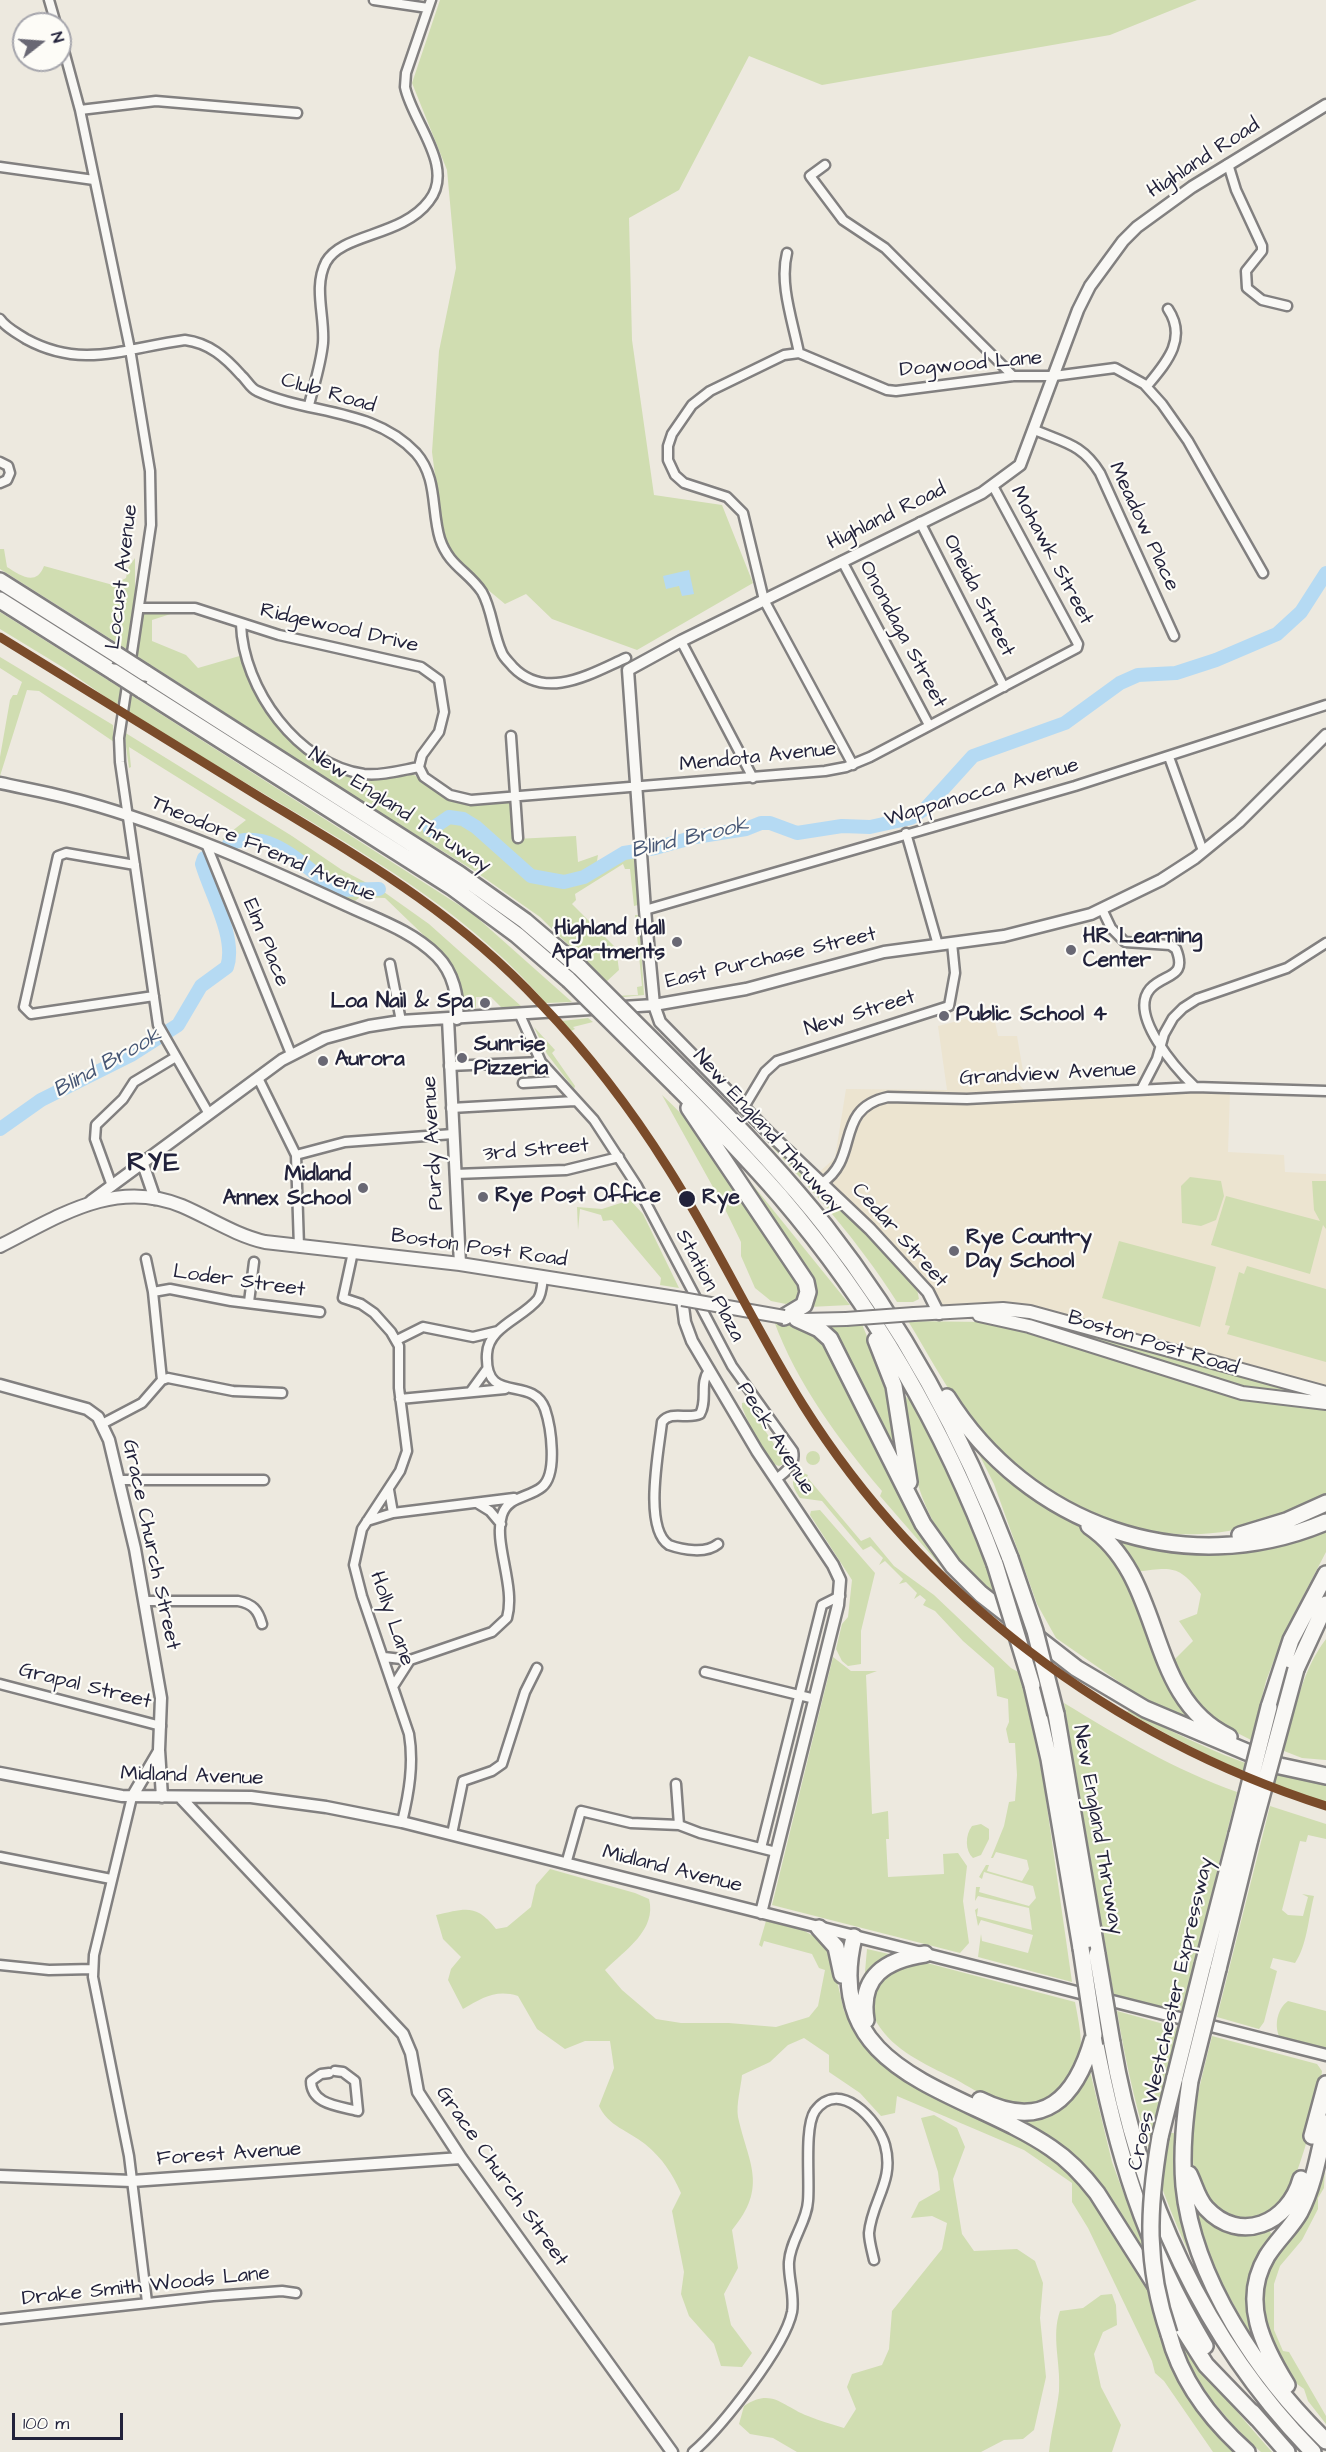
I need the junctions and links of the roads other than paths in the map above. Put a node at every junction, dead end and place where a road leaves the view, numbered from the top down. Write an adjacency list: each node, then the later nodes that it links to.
1 (374, 0): 2 (street)
2 (429, 4): 20 (street)
3 (70, 72): 5 (street, Locust Avenue)
4 (1326, 105): 7 (street, Highland Road)
5 (80, 110): 6 (street); 10 (street, Locust Avenue)
6 (297, 113)
7 (1228, 164): 12 (street); 18 (street, Highland Road)
8 (825, 165): 17 (street)
9 (0, 167): 10 (street)
10 (94, 180): 15 (street, Locust Avenue)
11 (787, 253): 16 (street)
12 (1287, 306)
13 (1168, 309): 19 (street)
14 (0, 319): 15 (street, Club Road)
15 (130, 349): 20 (street, Club Road); 31 (street, Locust Avenue)
16 (799, 353): 17 (street, Dogwood Lane); 30 (street)
17 (1013, 376): 18 (street, Dogwood Lane)
18 (1054, 376): 19 (street, Dogwood Lane); 21 (street, Highland Road)
19 (1146, 386): 27 (street, Dogwood Lane)
20 (309, 405): 36 (street, Club Road)
21 (1035, 430): 24 (street, Highland Road); 33 (street, Meadow Place)
22 (0, 462): 23 (street)
23 (0, 483)
24 (993, 486): 25 (street, Highland Road); 35 (street, Mohawk Street)
25 (920, 522): 26 (street, Highland Road); 37 (street, Oneida Street)
26 (842, 561): 30 (street, Highland Road); 39 (street, Onondaga Street)
27 (1263, 573)
28 (0, 581): 112 (highway, New England Thruway, bridge)
29 (0, 600): 74 (highway, New England Thruway, bridge)
30 (764, 600): 34 (street, Highland Road); 43 (street)
31 (139, 608): 32 (street, Ridgewood Drive); 49 (street, Locust Avenue)
32 (241, 624): 44 (street, Ridgewood Drive); 44 (street, Ridgewood Drive)
33 (1174, 636)
34 (681, 641): 45 (street); 47 (street, Highland Road)
35 (1077, 643): 37 (street, Mendota Avenue)
36 (626, 658)
37 (1004, 687): 39 (street, Mendota Avenue)
38 (1326, 705): 42 (street, Wappanocca Avenue)
39 (929, 725): 43 (street, Mendota Avenue)
40 (1326, 735): 53 (street)
41 (511, 736): 48 (street)
42 (1169, 757): 50 (street, Wappanocca Avenue); 53 (street)
43 (853, 765): 45 (street, Mendota Avenue)
44 (419, 766): 48 (street)
45 (753, 778): 47 (street, Mendota Avenue)
46 (0, 783): 49 (street, Theodore Fremd Avenue)
47 (635, 788): 48 (street, Mendota Avenue); 56 (street, Highland Road)
48 (516, 798): 51 (street)
49 (128, 815): 52 (street, Theodore Fremd Avenue); 54 (street, Locust Avenue)
50 (906, 833): 56 (street, Wappanocca Avenue); 59 (street)
51 (518, 838)
52 (207, 846): 64 (street, Theodore Fremd Avenue); 67 (street, Elm Place)
53 (1203, 851): 55 (street)
54 (135, 865): 61 (street, Locust Avenue); 61 (street)
55 (1102, 909): 57 (street); 66 (street)
56 (645, 910): 62 (street, Highland Road)
57 (952, 943): 59 (street, East Purchase Street); 79 (street, New Street)
58 (1326, 943): 66 (street)
59 (938, 945): 62 (street, East Purchase Street)
60 (390, 964): 65 (street)
61 (154, 996): 68 (street, Locust Avenue)
62 (654, 1005): 63 (street, East Purchase Street); 79 (street, Cedar Street)
63 (520, 1015): 64 (street, East Purchase Street); 69 (street, Station Plaza)
64 (452, 1019): 65 (street, East Purchase Street); 70 (street, Purdy Avenue)
65 (401, 1021): 67 (street, East Purchase Street)
66 (1161, 1044): 75 (street); 76 (street)
67 (291, 1054): 71 (street, East Purchase Street)
68 (174, 1058): 81 (street, Locust Avenue); 88 (street)
69 (541, 1062): 70 (street); 72 (street, Station Plaza)
70 (449, 1066): 80 (street, Purdy Avenue)
71 (258, 1078): 81 (street, East Purchase Street); 83 (street)
72 (556, 1081): 73 (street); 78 (street, Station Plaza)
73 (523, 1083)
74 (677, 1087): 100 (highway, New England Thruway); 105 (highway)
75 (1195, 1087): 76 (street, Grandview Avenue); 77 (street, Grandview Avenue)
76 (1142, 1088): 87 (street, Grandview Avenue)
77 (1326, 1091)
78 (575, 1101): 80 (street); 84 (street, Station Plaza)
79 (744, 1107): 87 (street, Cedar Street)
80 (451, 1108): 82 (street, Purdy Avenue)
81 (209, 1114): 85 (street, East Purchase Street)
82 (453, 1134): 83 (street); 86 (street, Purdy Avenue)
83 (296, 1155): 92 (street)
84 (619, 1157): 86 (street, 3rd Street); 122 (street, Station Plaza)
85 (143, 1164): 88 (street, East Purchase Street); 89 (street)
86 (455, 1174): 96 (street, Purdy Avenue)
87 (822, 1183): 104 (street, Cedar Street)
88 (112, 1186): 90 (street, East Purchase Street)
89 (155, 1198): 90 (main road, Boston Post Road); 92 (main road, Boston Post Road)
90 (91, 1201): 91 (main road, Boston Post Road)
91 (0, 1246)
92 (299, 1246): 93 (main road, Boston Post Road)
93 (353, 1252): 96 (main road, Boston Post Road); 108 (street)
94 (146, 1259): 98 (street)
95 (254, 1262): 101 (street)
96 (460, 1264): 97 (main road, Boston Post Road)
97 (543, 1277): 99 (main road, Boston Post Road); 106 (street)
98 (153, 1292): 101 (street, Loder Street); 113 (street)
99 (682, 1299): 105 (main road, Boston Post Road, bridge); 111 (street, Peck Avenue)
100 (858, 1299): 134 (highway); 177 (highway, New England Thruway, bridge)
101 (249, 1302): 102 (street, Loder Street)
102 (320, 1312)
103 (969, 1313): 104 (main road, Boston Post Road); 118 (main road, Boston Post Road); 120 (main road, Boston Post Road)
104 (939, 1314): 105 (main road, Boston Post Road, bridge)
105 (790, 1318): 134 (highway)
106 (498, 1331): 107 (street); 109 (street)
107 (474, 1337): 108 (street); 109 (street)
108 (397, 1340): 119 (street, Holly Lane)
109 (487, 1354): 110 (street)
110 (487, 1369): 115 (street); 116 (street)
111 (709, 1370): 122 (street, Peck Avenue); 136 (street)
112 (925, 1375): 129 (highway); 197 (highway, New England Thruway, bridge)
113 (162, 1380): 117 (street); 121 (street)
114 (0, 1385): 121 (street, Grace Church Street)
115 (508, 1389): 116 (street); 126 (street)
116 (471, 1391): 119 (street)
117 (282, 1393)
118 (1326, 1393)
119 (400, 1399): 125 (street, Holly Lane)
120 (1326, 1403)
121 (102, 1424): 123 (street, Grace Church Street)
122 (776, 1479): 138 (street, Peck Avenue)
123 (119, 1480): 124 (street); 139 (street, Grace Church Street)
124 (264, 1480)
125 (389, 1490): 130 (street); 131 (street, Holly Lane)
126 (517, 1498): 127 (street); 133 (street)
127 (477, 1503): 130 (street); 133 (street)
128 (1326, 1503): 135 (highway)
129 (1065, 1510): 135 (highway); 154 (highway)
130 (393, 1513): 131 (street)
131 (367, 1521): 143 (street, Holly Lane)
132 (1326, 1521): 135 (highway)
133 (501, 1524): 144 (street)
134 (936, 1543): 156 (highway)
135 (1186, 1543)
136 (718, 1544)
137 (1326, 1574): 164 (highway, Cross Westchester Expressway, bridge)
138 (840, 1596): 150 (street); 151 (street, Peck Avenue)
139 (145, 1601): 141 (street); 152 (street, Grace Church Street)
140 (1326, 1604): 146 (highway, Cross Westchester Expressway)
141 (262, 1624)
142 (1326, 1629): 146 (highway)
143 (384, 1657): 144 (street); 149 (street, Holly Lane)
144 (410, 1660): 149 (street)
145 (537, 1668): 163 (street)
146 (1296, 1669): 164 (highway, Cross Westchester Expressway, bridge)
147 (705, 1672): 150 (street)
148 (0, 1684): 152 (street, Grapal Street)
149 (394, 1685): 161 (street, Holly Lane)
150 (798, 1695): 151 (street); 165 (street)
151 (815, 1699): 166 (street, Peck Avenue)
152 (162, 1726): 153 (street, Grace Church Street)
153 (159, 1750): 158 (street, Grace Church Street); 159 (street, Grace Church Street)
154 (1326, 1768)
155 (0, 1773): 158 (street, Midland Avenue)
156 (1326, 1776)
157 (676, 1784): 162 (street)
158 (132, 1797): 159 (street, Midland Avenue); 169 (street)
159 (162, 1797): 160 (street, Midland Avenue)
160 (180, 1797): 161 (street, Midland Avenue); 183 (street, Grace Church Street)
161 (402, 1822): 163 (street, Midland Avenue)
162 (679, 1825): 165 (street); 168 (street)
163 (452, 1834): 168 (street, Midland Avenue)
164 (1244, 1836): 180 (highway, Cross Westchester Expressway, bridge)
165 (761, 1848): 166 (street)
166 (776, 1852): 170 (street, Peck Avenue)
167 (0, 1857): 169 (street)
168 (566, 1864): 170 (street, Midland Avenue)
169 (111, 1880): 175 (street)
170 (761, 1913): 171 (street, Midland Avenue)
171 (819, 1928): 172 (street, Midland Avenue); 176 (highway)
172 (859, 1938): 173 (street, Midland Avenue); 176 (highway)
173 (925, 1954): 176 (highway); 178 (street, Midland Avenue)
174 (0, 1965): 175 (street)
175 (93, 1969): 186 (street)
176 (862, 2021): 177 (highway); 191 (highway)
177 (1094, 2035): 191 (highway, New England Thruway)
178 (1326, 2055)
179 (332, 2072): 179 (street)
180 (1183, 2079): 184 (highway, Cross Westchester Expressway); 195 (highway, Cross Westchester Expressway, bridge)
181 (1326, 2084): 184 (highway)
182 (1326, 2123): 192 (highway)
183 (461, 2158): 186 (street, Forest Avenue); 193 (street, Grace Church Street)
184 (1183, 2164): 192 (highway, Cross Westchester Expressway)
185 (0, 2176): 186 (street, Forest Avenue)
186 (132, 2181): 189 (street)
187 (873, 2260): 194 (street)
188 (296, 2294): 189 (street, Drake Smith Woods Lane)
189 (147, 2302): 190 (street, Drake Smith Woods Lane)
190 (0, 2319)
191 (1258, 2419): 196 (highway, New England Thruway)
192 (1321, 2436)
193 (672, 2452)
194 (693, 2452)
195 (1247, 2452)
196 (1287, 2452)
197 (1313, 2452)

